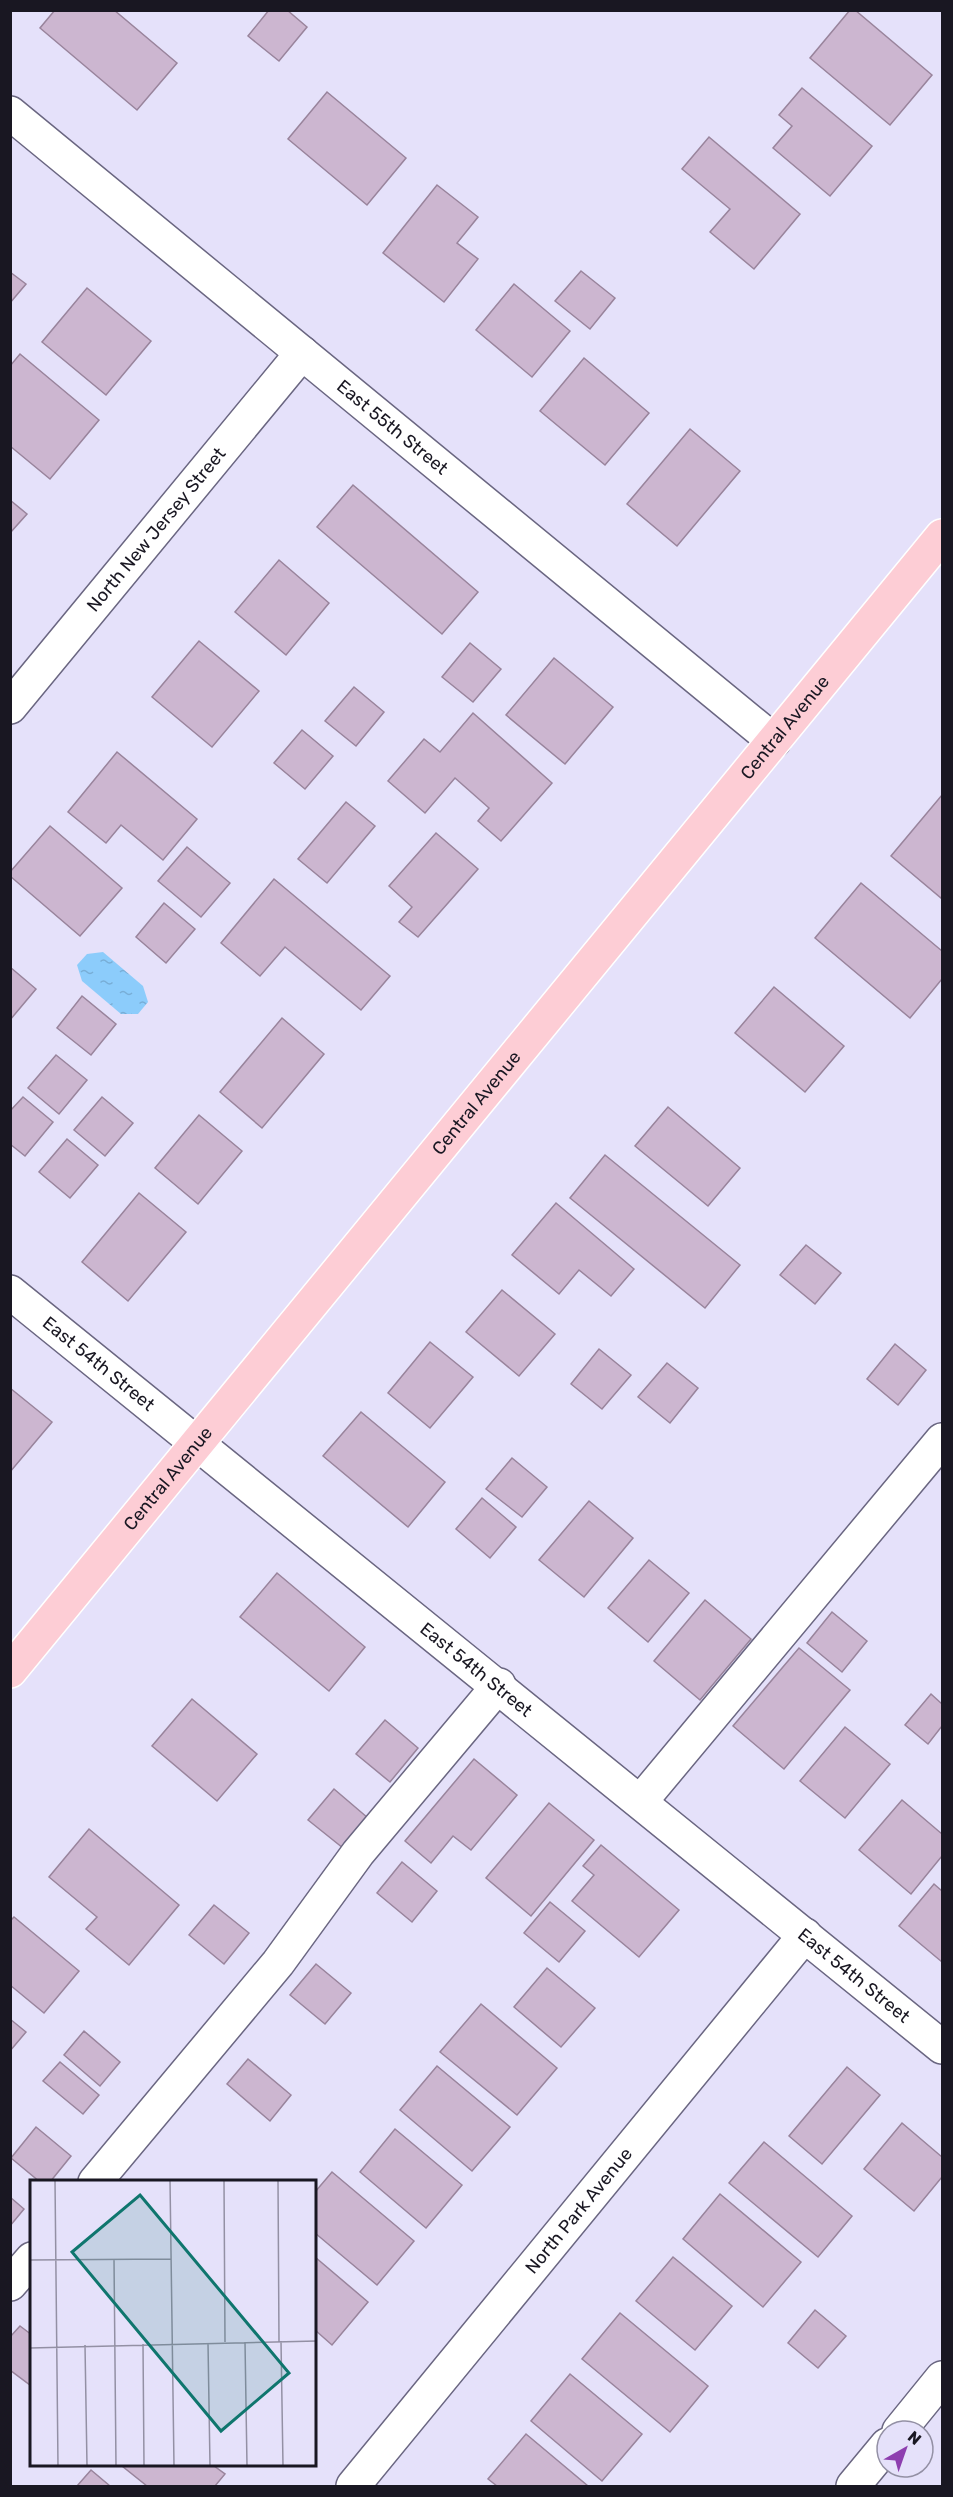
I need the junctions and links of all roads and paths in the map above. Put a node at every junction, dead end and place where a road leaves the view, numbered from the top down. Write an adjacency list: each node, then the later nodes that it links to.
1 (10, 113): 2 (street, East 55th Street)
2 (302, 353): 4 (street, North New Jersey Street); 5 (street, East 55th Street)
3 (942, 536): 5 (main road, Central Avenue)
4 (10, 706)
5 (774, 741): 8 (main road, Central Avenue)
6 (10, 1292): 8 (street, East 54th Street)
7 (942, 1440): 11 (street)
8 (197, 1444): 9 (main road, Central Avenue); 10 (street, East 54th Street)
9 (10, 1671)
10 (499, 1685): 11 (street, East 54th Street); 14 (street)
11 (641, 1801): 12 (street, East 54th Street)
12 (805, 1935): 13 (street, East 54th Street); 20 (street, North Park Avenue)
13 (942, 2047)
14 (98, 2180)
15 (30, 2261): 16 (street)
16 (10, 2284)
17 (942, 2378): 18 (street)
18 (909, 2419)
19 (875, 2460): 21 (street)
20 (353, 2487)
21 (853, 2487)

